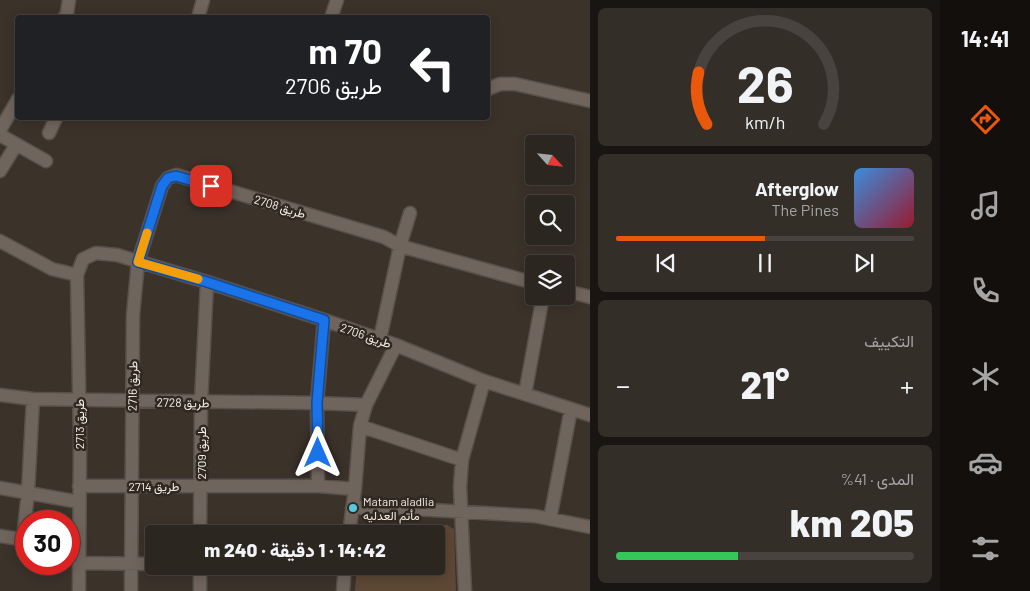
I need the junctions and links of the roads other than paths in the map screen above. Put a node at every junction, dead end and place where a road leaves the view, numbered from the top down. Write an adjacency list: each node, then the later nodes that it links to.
1 (69, 0): 4 (street)
2 (203, 0): 5 (street)
3 (337, 0): 6 (street)
4 (66, 15)
5 (199, 15)
6 (332, 15)
7 (490, 88): 8 (street)
8 (590, 99)
9 (15, 104): 11 (street)
10 (55, 120): 12 (street)
11 (0, 130)
12 (49, 133)
13 (0, 135): 14 (street)
14 (16, 145): 15 (street); 16 (street)
15 (46, 161)
16 (0, 171)
17 (162, 186): 20 (street, طريق 2708); 22 (street, طريق 2716)
18 (410, 213): 20 (street)
19 (0, 241): 23 (street)
20 (400, 246): 24 (street, طريق 2708); 30 (street)
21 (83, 259): 22 (street, طريق 2706); 23 (street, طريق 2713)
22 (138, 262): 25 (street, طريق 2706); 37 (street, طريق 2716)
23 (76, 275): 36 (street, طريق 2713)
24 (525, 281)
25 (207, 282): 29 (street, طريق 2706); 38 (street, طريق 2709)
26 (575, 293): 27 (street)
27 (590, 297)
28 (541, 305): 33 (street)
29 (324, 320): 30 (street, طريق 2706); 39 (street)
30 (380, 339): 31 (street, طريق 2706)
31 (396, 345): 32 (street, طريق 2706); 40 (street)
32 (484, 381): 33 (street, طريق 2706); 44 (street)
33 (525, 394): 41 (street, طريق 2706)
34 (0, 395): 35 (street, طريق 2728)
35 (33, 399): 36 (street, طريق 2728); 51 (street)
36 (79, 400): 37 (street, طريق 2728); 46 (street, طريق 2713)
37 (132, 400): 38 (street, طريق 2728); 47 (street, طريق 2716)
38 (201, 402): 39 (street, طريق 2728); 45 (street, طريق 2709)
39 (317, 403): 40 (street, طريق 2728); 48 (street)
40 (366, 405): 43 (street)
41 (571, 409): 42 (street, طريق 2706); 57 (street)
42 (590, 415)
43 (360, 426): 44 (street); 50 (street)
44 (462, 460): 56 (street)
45 (201, 485): 47 (street, طريق 2714); 48 (street, طريق 2714); 58 (street, طريق 2709)
46 (79, 486): 47 (street, طريق 2714); 52 (street, طريق 2713)
47 (131, 486): 64 (street, طريق 2716)
48 (318, 486): 50 (street, طريق 2714)
49 (0, 488): 51 (street)
50 (355, 488): 53 (street)
51 (28, 492): 52 (street); 54 (street)
52 (79, 502): 55 (street, طريق 2713)
53 (352, 508): 56 (street); 59 (street)
54 (27, 510)
55 (78, 510)
56 (460, 511): 57 (street); 73 (street)
57 (550, 519): 60 (street)
58 (200, 525)
59 (350, 525)
60 (590, 527)
61 (0, 536): 62 (street)
62 (15, 538)
63 (80, 563): 64 (street)
64 (130, 564): 65 (street); 70 (street, طريق 2716)
65 (145, 564)
66 (79, 575): 69 (street, طريق 2713)
67 (200, 575): 71 (street)
68 (345, 575): 72 (street)
69 (79, 591)
70 (130, 591)
71 (200, 591)
72 (343, 591)
73 (465, 591)

